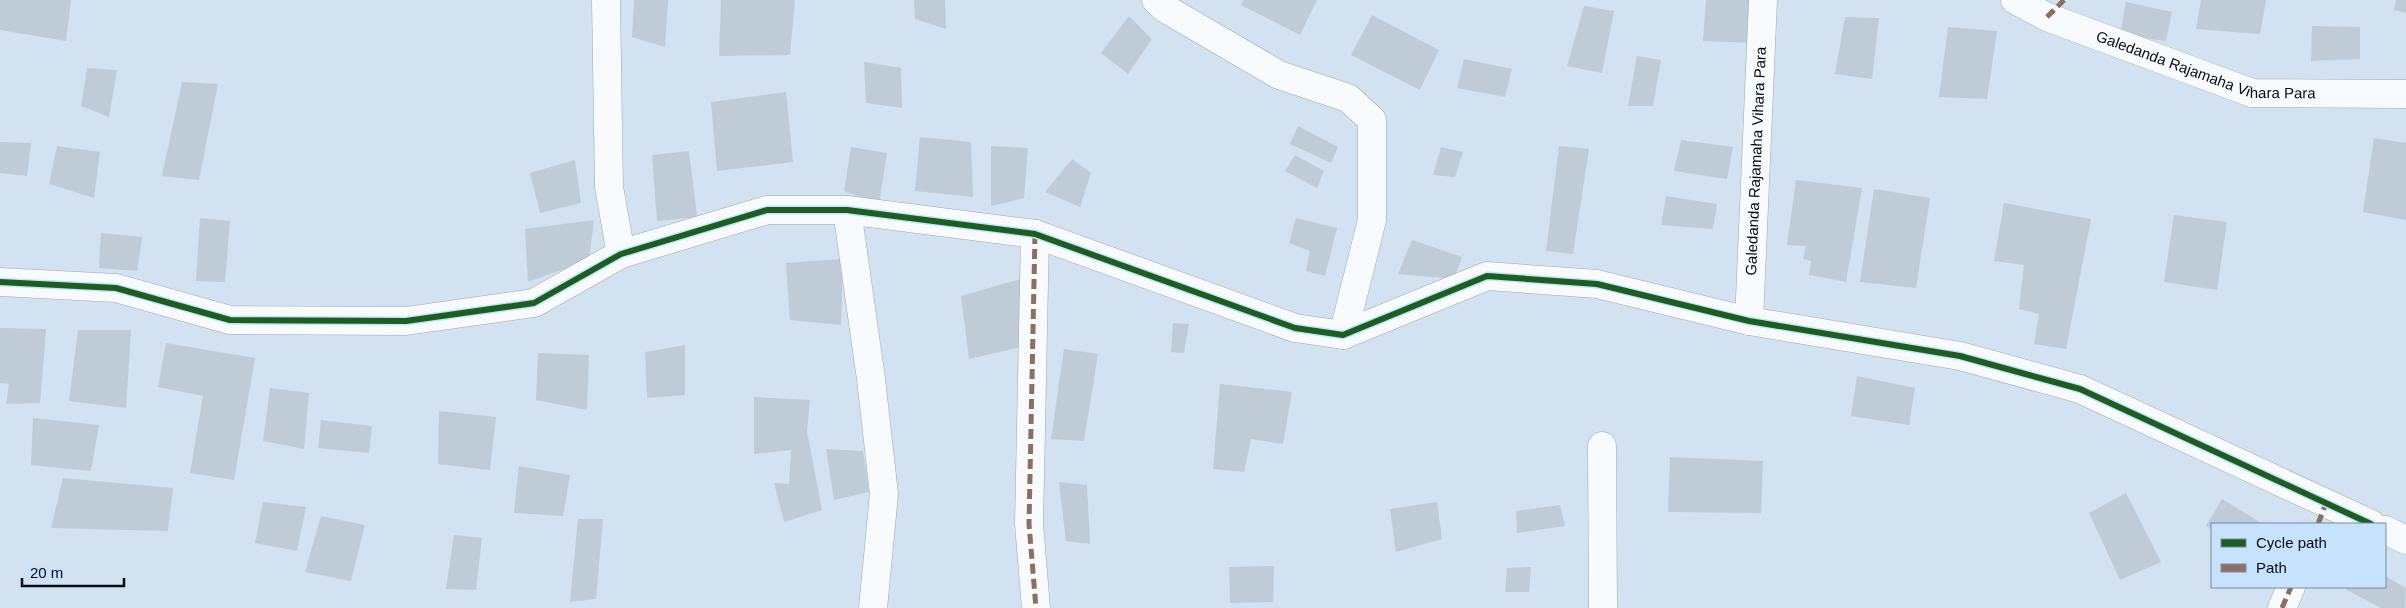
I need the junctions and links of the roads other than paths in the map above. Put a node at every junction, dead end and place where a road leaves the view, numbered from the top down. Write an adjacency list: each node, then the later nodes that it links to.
1 (606, 0): 9 (street)
2 (1156, 0): 12 (street)
3 (1763, 0): 11 (street, Galedanda Rajamaha Vihara Para)
4 (2015, 0): 5 (street, Galedanda Rajamaha Vihara Para)
5 (2056, 8): 6 (street, Galedanda Rajamaha Vihara Para)
6 (2406, 94)
7 (846, 210): 8 (street); 9 (street); 19 (street)
8 (1036, 234): 12 (street); 20 (street)
9 (621, 254): 10 (street)
10 (0, 282)
11 (1749, 321): 12 (street); 14 (street)
12 (1343, 335)
13 (1602, 446): 21 (street)
14 (2322, 514): 15 (street)
15 (2367, 523)
16 (2386, 530): 17 (street)
17 (2406, 540)
18 (2291, 588): 22 (street)
19 (873, 608)
20 (1036, 608)
21 (1604, 608)
22 (2282, 608)

